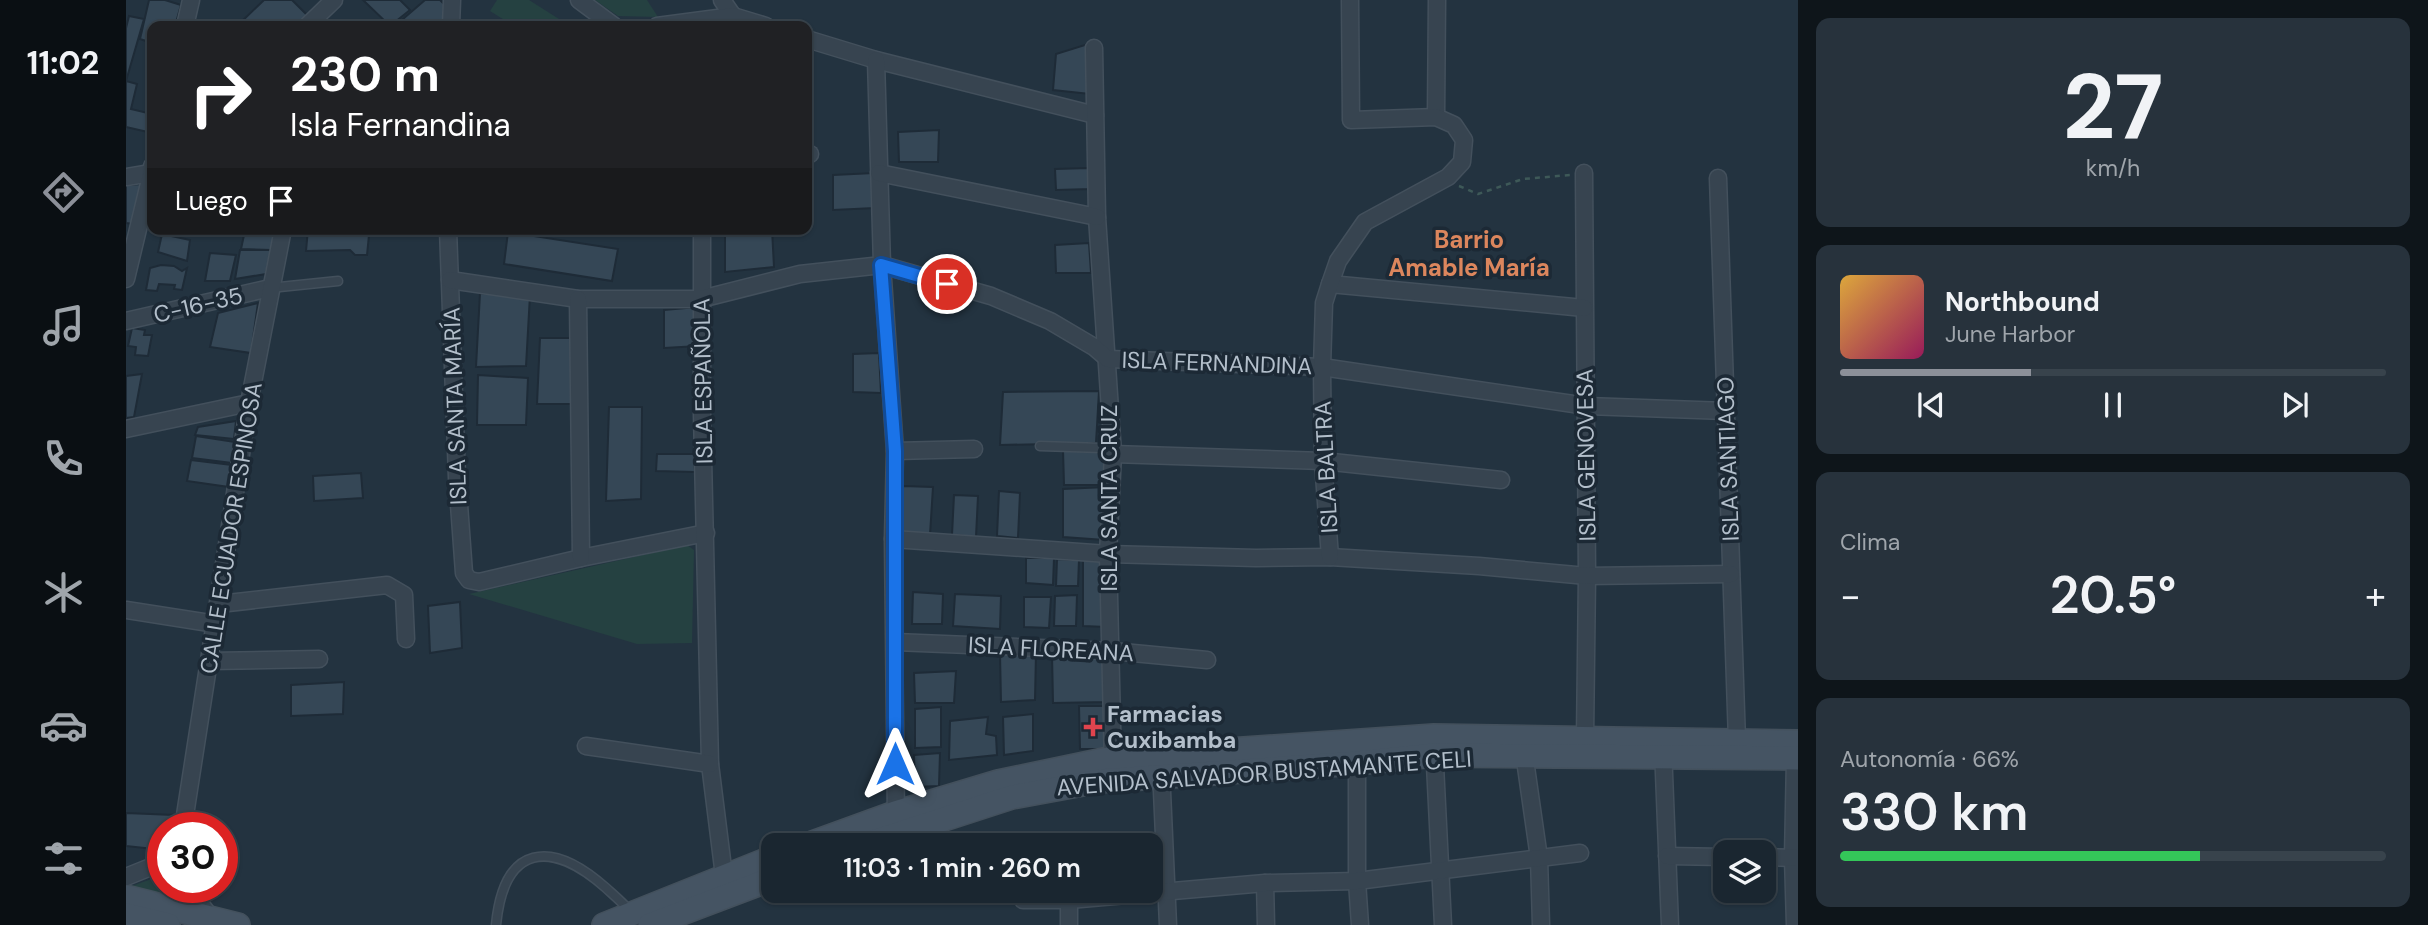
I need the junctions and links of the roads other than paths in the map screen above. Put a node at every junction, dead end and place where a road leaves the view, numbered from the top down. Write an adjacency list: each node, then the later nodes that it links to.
1 (191, 0): 9 (street)
2 (334, 0): 10 (street)
3 (452, 0): 11 (street)
4 (579, 0): 12 (street)
5 (722, 0): 8 (street)
6 (1350, 0): 19 (street)
7 (1437, 0): 19 (street)
8 (733, 16): 13 (street); 14 (street)
9 (186, 21)
10 (312, 21)
11 (451, 21)
12 (607, 21)
13 (695, 21)
14 (750, 21)
15 (812, 41): 17 (street)
16 (1094, 48): 18 (street, ISLA SANTA CRUZ)
17 (876, 60): 18 (street); 21 (street)
18 (1095, 115): 26 (street, ISLA SANTA CRUZ)
19 (1436, 117): 34 (street, ISLA BALTRA)
20 (147, 171): 23 (street)
21 (879, 173): 26 (street); 30 (street)
22 (1584, 173): 38 (street, ISLA GENOVESA)
23 (126, 177)
24 (1718, 177): 44 (street, ISLA SANTIAGO)
25 (147, 191): 31 (street)
26 (1097, 217): 40 (street, ISLA SANTA CRUZ)
27 (282, 235): 35 (street, CALLE ECUADOR ESPINOSA)
28 (449, 235): 32 (street, ISLA SANTA MARÍA)
29 (702, 235): 37 (street, ISLA ESPAÑOLA)
30 (881, 265): 37 (street, ISLA FERNANDINA); 40 (street, ISLA FERNANDINA); 49 (street)
31 (126, 279)
32 (450, 280): 36 (street, ISLA FERNANDINA); 56 (street, ISLA SANTA MARÍA)
33 (338, 281): 35 (lane)
34 (1330, 284): 38 (street); 41 (street, ISLA BALTRA)
35 (270, 288): 39 (street, C-16-35); 42 (street, CALLE ECUADOR ESPINOSA)
36 (578, 299): 37 (street, ISLA FERNANDINA); 56 (street)
37 (701, 299): 52 (street, ISLA ESPAÑOLA)
38 (1584, 308): 43 (street, ISLA GENOVESA)
39 (126, 321)
40 (1108, 359): 41 (street, ISLA FERNANDINA); 48 (street, ISLA SANTA CRUZ)
41 (1322, 367): 43 (street, ISLA FERNANDINA); 50 (street, ISLA BALTRA)
42 (249, 403): 45 (street); 59 (street, CALLE ECUADOR ESPINOSA)
43 (1587, 406): 44 (street, ISLA FERNANDINA); 58 (street, ISLA GENOVESA)
44 (1726, 411): 57 (street, ISLA SANTIAGO)
45 (126, 429)
46 (1040, 446): 48 (lane)
47 (974, 449): 49 (street)
48 (1112, 450): 50 (street); 54 (street, ISLA SANTA CRUZ)
49 (895, 451): 53 (street)
50 (1323, 461): 51 (street); 55 (street, ISLA BALTRA)
51 (1501, 480)
52 (706, 533): 56 (street); 76 (street, ISLA ESPAÑOLA)
53 (893, 539): 54 (street); 63 (street)
54 (1108, 554): 55 (street); 64 (street, ISLA SANTA CRUZ)
55 (1330, 556): 58 (street)
56 (581, 558)
57 (1731, 574): 58 (street); 69 (street, ISLA SANTIAGO)
58 (1587, 576): 68 (street, ISLA GENOVESA)
59 (219, 604): 61 (street, CALLE ECUADOR ESPINOSA); 62 (street)
60 (126, 610): 61 (street)
61 (216, 624): 67 (street, CALLE ECUADOR ESPINOSA)
62 (406, 639)
63 (895, 642): 64 (street, ISLA FLOREANA); 80 (street)
64 (1112, 650): 66 (street, ISLA FLOREANA); 78 (street, ISLA SANTA CRUZ)
65 (318, 659): 67 (street)
66 (1208, 660)
67 (209, 661): 79 (street, CALLE ECUADOR ESPINOSA)
68 (1585, 738): 72 (main road, AVENIDA SALVADOR BUSTAMANTE CELI); 73 (main road, AVENIDA SALVADOR BUSTAMANTE CELI)
69 (1737, 741): 73 (main road, AVENIDA SALVADOR BUSTAMANTE CELI); 74 (main road, AVENIDA SALVADOR BUSTAMANTE CELI)
70 (1434, 745): 72 (main road, AVENIDA SALVADOR BUSTAMANTE CELI); 75 (main road, AVENIDA SALVADOR BUSTAMANTE CELI); 77 (main road, AVENIDA SALVADOR BUSTAMANTE CELI); 91 (street)
71 (586, 746): 76 (street)
72 (1523, 747): 73 (main road, AVENIDA SALVADOR BUSTAMANTE CELI); 87 (street)
73 (1663, 749): 74 (main road, AVENIDA SALVADOR BUSTAMANTE CELI); 84 (street)
74 (1797, 753): 88 (street)
75 (1357, 763): 77 (main road, AVENIDA SALVADOR BUSTAMANTE CELI); 94 (street)
76 (710, 764): 92 (street, ISLA ESPAÑOLA)
77 (1161, 767): 78 (main road, AVENIDA SALVADOR BUSTAMANTE CELI); 98 (street)
78 (1113, 769): 80 (main road, AVENIDA SALVADOR BUSTAMANTE CELI)
79 (185, 812)
80 (897, 822): 81 (main road, AVENIDA SALVADOR BUSTAMANTE CELI); 82 (main road, AVENIDA SALVADOR BUSTAMANTE CELI)
81 (854, 833)
82 (881, 833)
83 (1580, 853): 87 (street)
84 (1667, 856): 85 (street); 115 (street)
85 (1713, 857)
86 (1776, 857): 88 (street)
87 (1539, 858): 91 (street); 114 (street)
88 (1796, 858): 116 (street)
89 (761, 863): 92 (main road)
90 (147, 868): 93 (street)
91 (1439, 870): 94 (street); 113 (street)
92 (724, 876): 104 (main road)
93 (126, 877)
94 (1357, 881): 96 (street); 112 (street)
95 (761, 882): 104 (main road)
96 (1265, 883): 98 (street); 111 (street)
97 (1163, 892): 98 (street)
98 (1168, 892): 110 (street)
99 (126, 897): 103 (main road)
100 (200, 903): 103 (street)
101 (1069, 903): 109 (street)
102 (126, 915): 105 (main road)
103 (211, 918): 106 (main road)
104 (640, 921): 107 (lane); 108 (main road)
105 (168, 925)
106 (238, 925)
107 (496, 925)
108 (604, 925)
109 (1069, 925)
110 (1168, 925)
111 (1266, 925)
112 (1360, 925)
113 (1443, 925)
114 (1541, 925)
115 (1670, 925)
116 (1795, 925)

